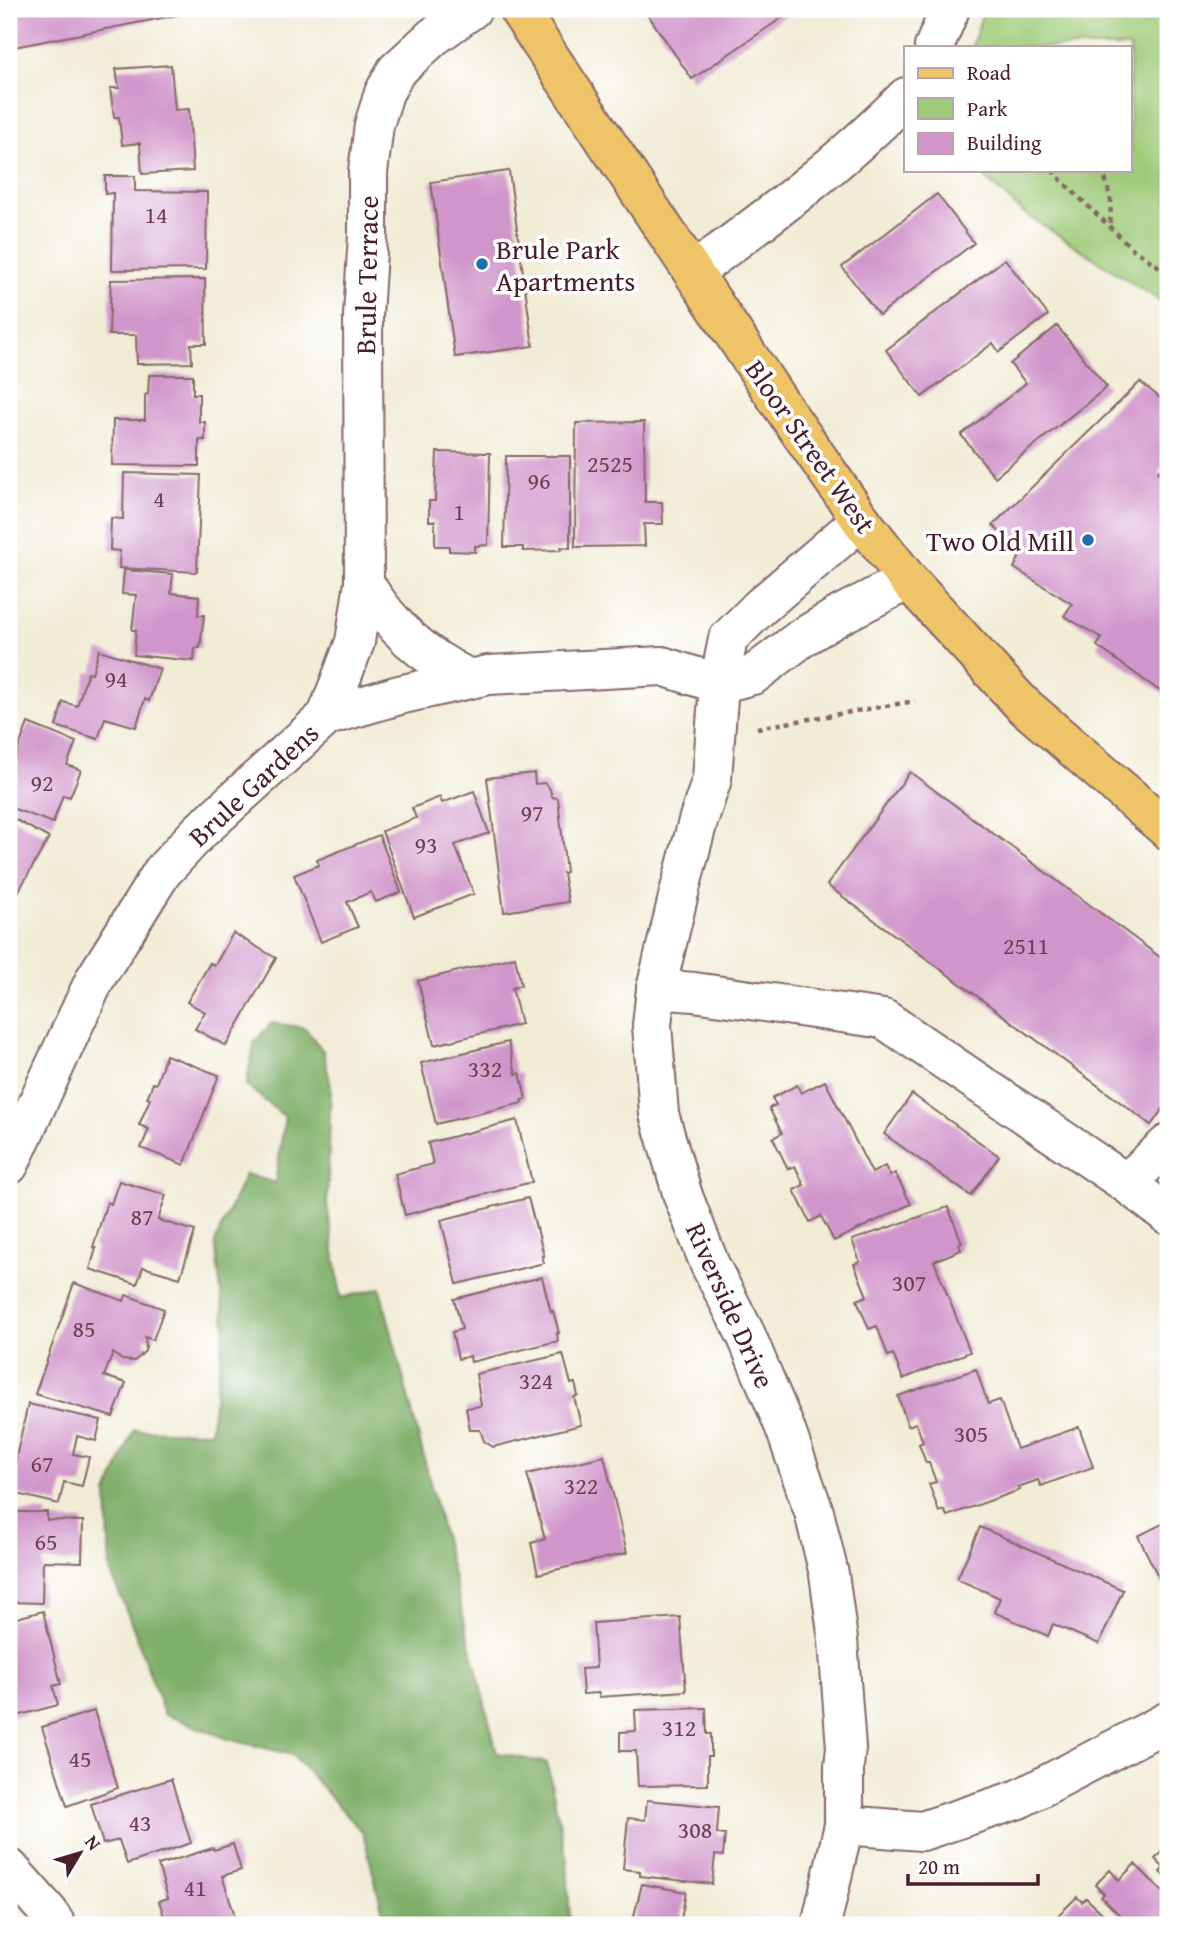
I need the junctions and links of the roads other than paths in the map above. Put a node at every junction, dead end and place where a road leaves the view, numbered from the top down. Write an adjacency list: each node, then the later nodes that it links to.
1 (472, 9): 9 (street, Brule Terrace)
2 (518, 9): 6 (main road, Bloor Street West)
3 (950, 9): 4 (street)
4 (934, 46)
5 (904, 99): 6 (street)
6 (693, 272): 7 (main road, Bloor Street West)
7 (861, 520): 8 (main road, Bloor Street West); 11 (street, Riverside Drive)
8 (908, 580): 11 (street); 13 (main road, Bloor Street West)
9 (364, 583): 10 (street); 12 (street, Brule Terrace)
10 (469, 679): 11 (street, Brule Gardens); 12 (street, Brule Gardens)
11 (719, 684): 14 (street, Riverside Drive)
12 (327, 716): 16 (street, Brule Gardens)
13 (1168, 830)
14 (656, 989): 17 (street); 20 (street, Riverside Drive)
15 (1168, 1144): 17 (street)
16 (9, 1165)
17 (1125, 1183): 18 (street)
18 (1168, 1215)
19 (1168, 1721): 20 (street)
20 (844, 1825): 23 (street, Riverside Drive)
21 (9, 1868): 22 (street)
22 (56, 1925)
23 (821, 1925)

